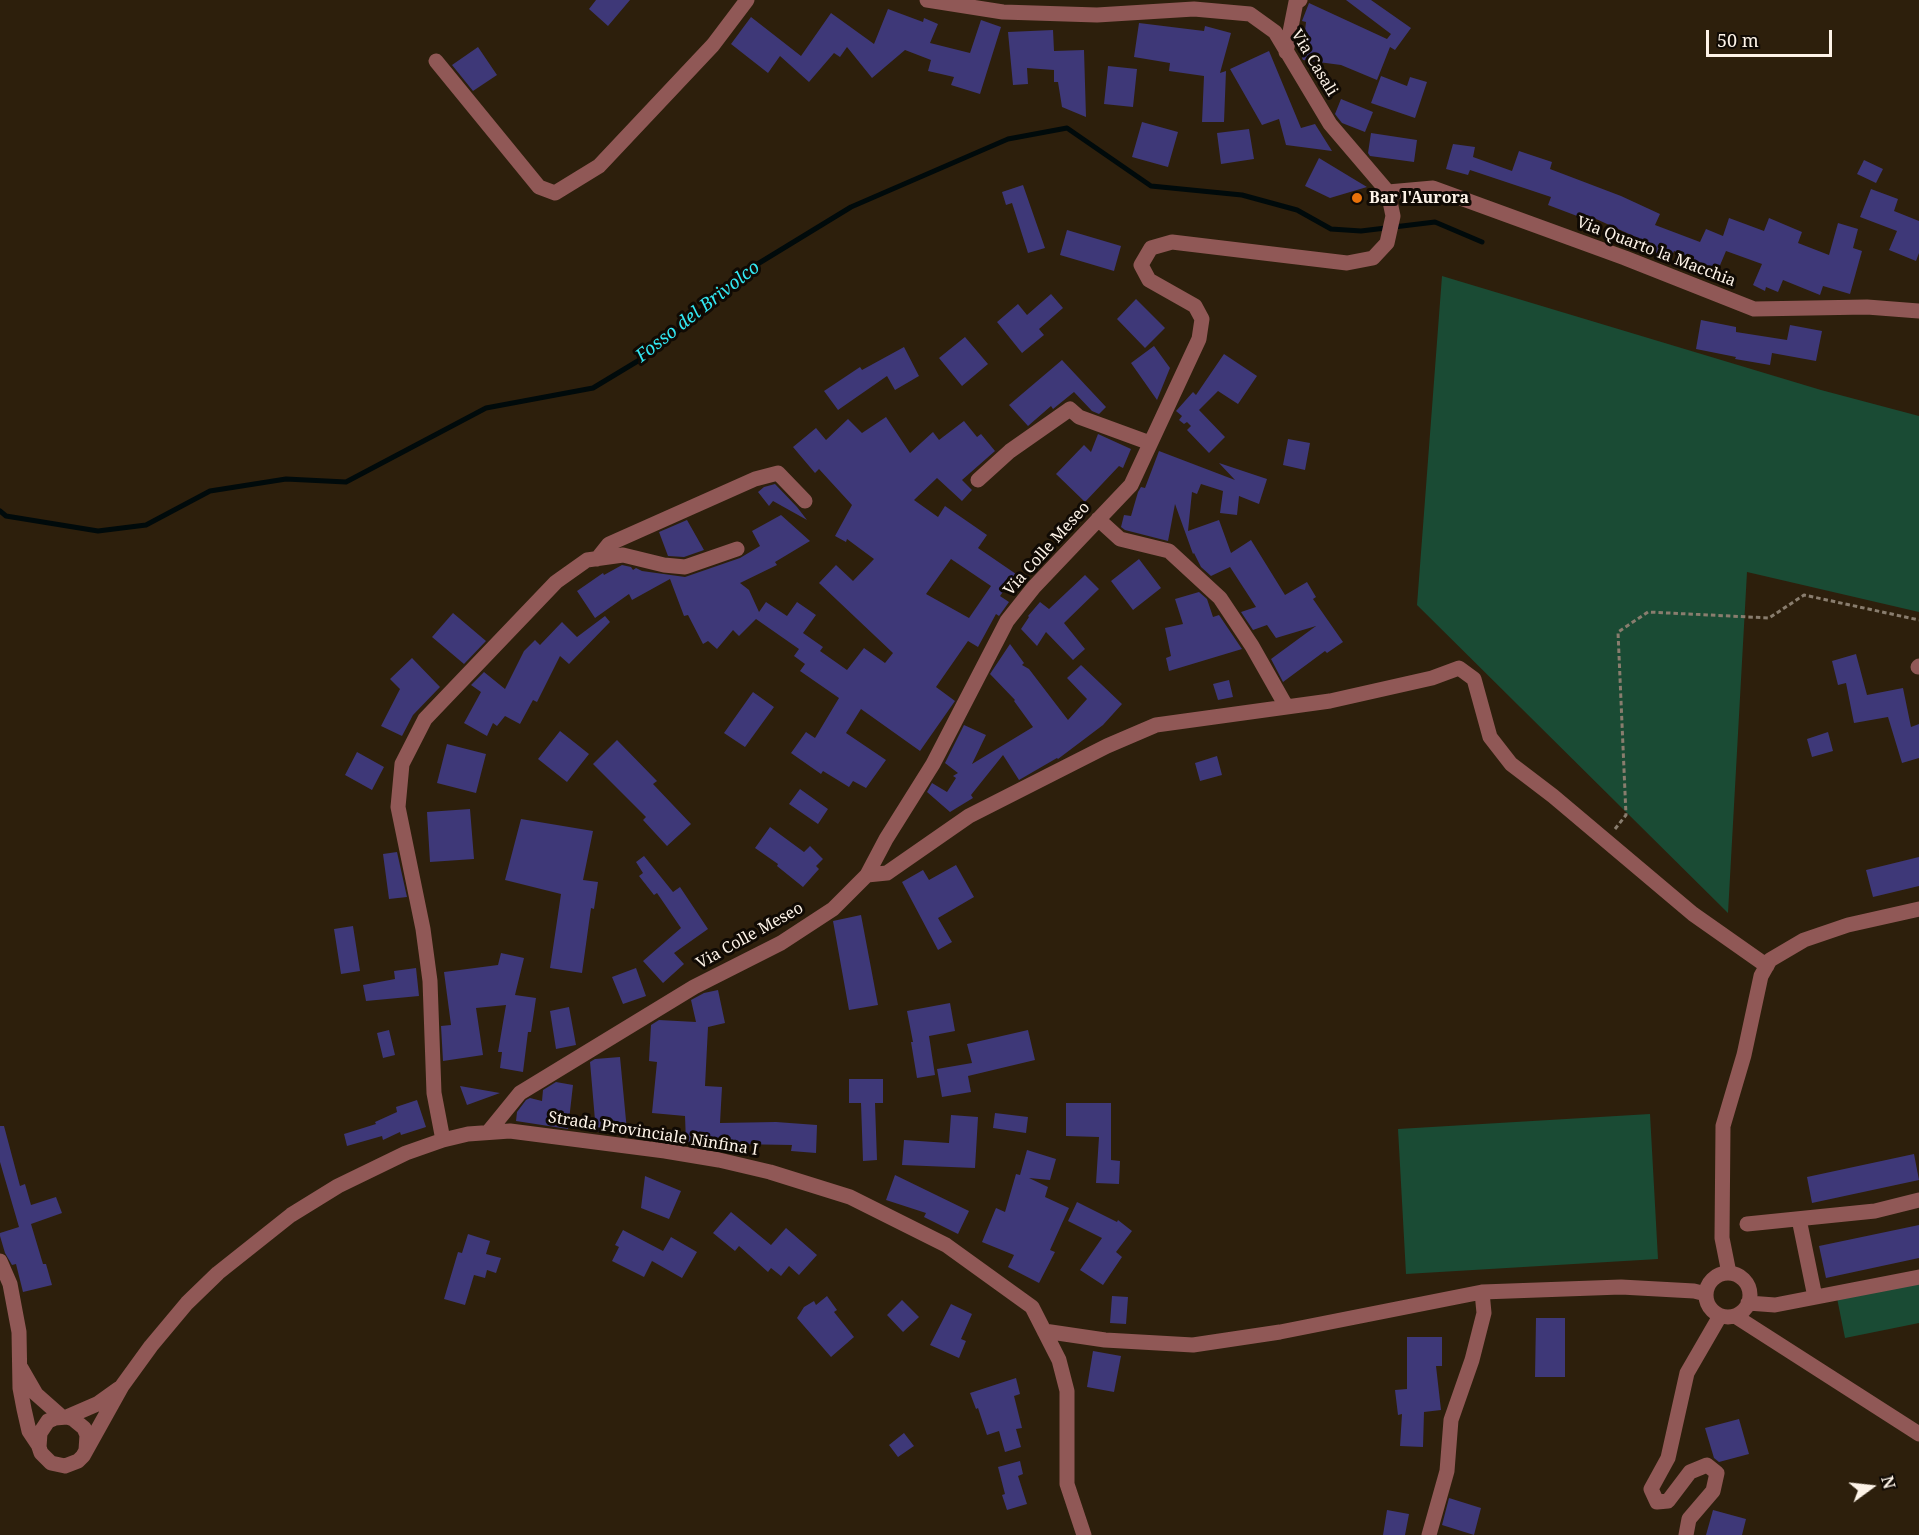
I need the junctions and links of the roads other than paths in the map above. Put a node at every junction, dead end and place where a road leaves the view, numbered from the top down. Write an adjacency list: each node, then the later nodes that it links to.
1 (747, 0): 6 (street)
2 (927, 0): 4 (street, Via Casali)
3 (1300, 0): 5 (street)
4 (1021, 6): 5 (street, Via Casali)
5 (1286, 52): 7 (street, Via Casali)
6 (436, 61)
7 (1388, 192): 8 (street, Via Quarto la Macchia); 9 (street, Via Colle Meseo)
8 (1919, 311)
9 (1150, 443): 10 (street); 12 (street, Via Colle Meseo)
10 (978, 480)
11 (805, 501): 14 (street)
12 (1098, 519): 15 (street); 16 (street, Via Colle Meseo)
13 (737, 549): 14 (street)
14 (597, 559): 20 (street)
15 (1286, 706): 16 (street); 18 (street)
16 (867, 875): 19 (street, Via Colle Meseo)
17 (1919, 909): 18 (street)
18 (1767, 966): 25 (street)
19 (489, 1131): 20 (street, Strada Provinciale Ninfina I); 32 (street, Strada Provinciale Ninfina I)
20 (443, 1140): 34 (street, Strada Provinciale Ninfina I)
21 (1919, 1200): 22 (street)
22 (1799, 1219): 23 (street); 29 (street)
23 (1747, 1224)
24 (0, 1261): 33 (street)
25 (1729, 1273): 28 (street); 30 (street)
26 (1919, 1277): 29 (street)
27 (1482, 1292): 28 (street); 32 (street); 40 (street)
28 (1706, 1294): 31 (street)
29 (1815, 1297): 30 (street)
30 (1748, 1303): 31 (street)
31 (1727, 1316): 36 (street); 41 (street)
32 (1044, 1331): 39 (street, Strada Provinciale Ninfina I)
33 (20, 1365): 35 (street); 37 (street)
34 (123, 1386): 35 (street); 38 (street, Strada Provinciale Ninfina I)
35 (64, 1417): 37 (street); 38 (street)
36 (1919, 1434)
37 (39, 1447): 38 (street)
38 (86, 1450)
39 (1084, 1535)
40 (1429, 1535)
41 (1686, 1535)

